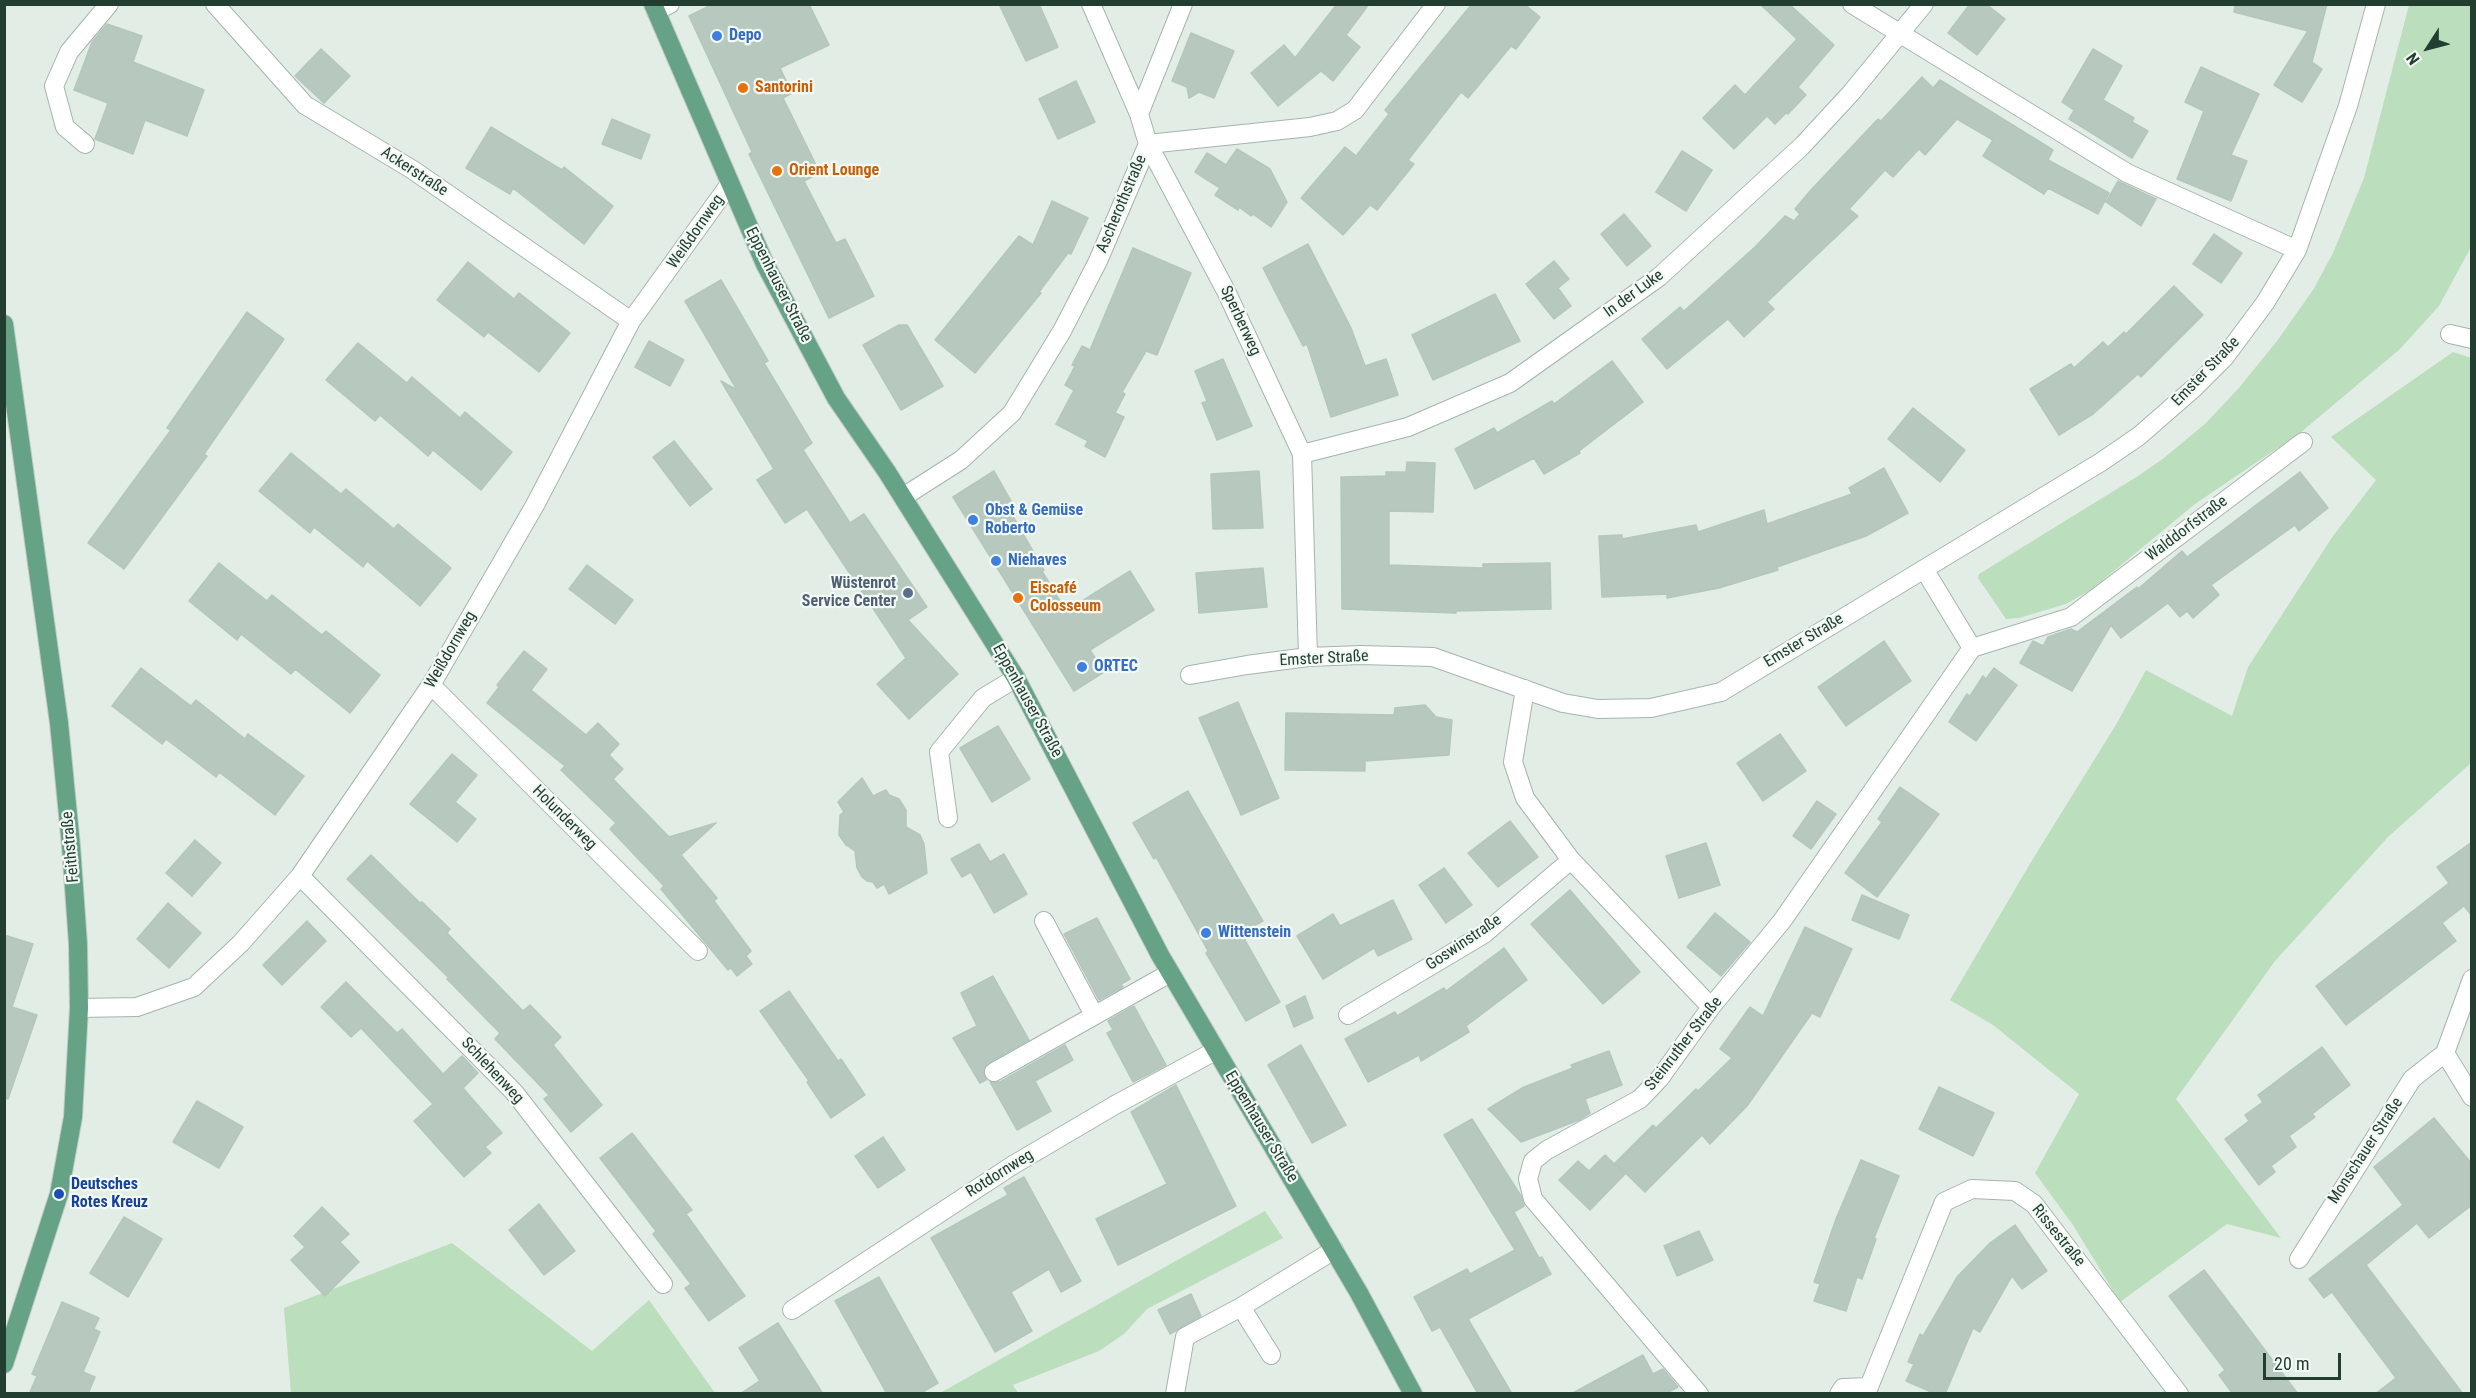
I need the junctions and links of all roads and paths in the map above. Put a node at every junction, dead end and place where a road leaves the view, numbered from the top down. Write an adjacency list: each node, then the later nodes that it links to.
1 (109, 4): 12 (street)
2 (215, 4): 16 (street, Ackerstraße)
3 (1091, 4): 11 (street, Sperberweg)
4 (1183, 4): 11 (street)
5 (1436, 4): 13 (street, Ascherothstraße)
6 (1852, 4): 10 (street)
7 (1924, 4): 10 (street, In der Luke)
8 (2376, 4): 15 (street, Emster Straße)
9 (660, 7): 14 (main road, Eppenhauser Straße)
10 (1901, 34): 15 (street); 21 (street, In der Luke)
11 (1139, 114): 13 (street, Sperberweg)
12 (85, 144)
13 (1148, 144): 21 (street, Sperberweg); 22 (street, Ascherothstraße)
14 (729, 185): 16 (street, Weißdornweg); 22 (main road, Eppenhauser Straße)
15 (2297, 250): 23 (street, Emster Straße)
16 (631, 321): 28 (street, Weißdornweg)
17 (4, 324): 38 (main road, Feithstraße)
18 (2450, 334): 19 (street)
19 (2472, 339)
20 (2303, 442): 24 (street, Walddorfstraße)
21 (1302, 454): 25 (street, Sperberweg)
22 (903, 497): 27 (main road, Eppenhauser Straße)
23 (1924, 569): 24 (street); 29 (street, Emster Straße)
24 (1972, 648): 37 (street, Steinruther Straße)
25 (1308, 657): 26 (street, Emster Straße); 29 (street, Emster Straße)
26 (1190, 675)
27 (1016, 678): 30 (street); 35 (main road, Eppenhauser Straße)
28 (431, 685): 32 (street, Weißdornweg); 34 (street, Holunderweg)
29 (1525, 689): 31 (street)
30 (948, 818)
31 (1571, 860): 37 (street); 40 (street, Goswinstraße)
32 (300, 876): 38 (street, Weißdornweg); 47 (street, Schlehenweg)
33 (1044, 921): 39 (street)
34 (698, 951)
35 (1170, 973): 39 (street); 41 (main road, Eppenhauser Straße)
36 (2472, 979): 42 (street)
37 (1711, 1007): 55 (street, Steinruther Straße)
38 (79, 1008): 51 (main road, Feithstraße)
39 (1094, 1015): 43 (street)
40 (1348, 1015)
41 (1215, 1051): 45 (main road, Eppenhauser Straße); 49 (street, Rotdornweg)
42 (2445, 1053): 44 (street); 46 (street, Monschauer Straße)
43 (994, 1072)
44 (2472, 1097)
45 (1334, 1250): 48 (street); 54 (main road, Eppenhauser Straße)
46 (2299, 1258)
47 (663, 1284)
48 (1241, 1307): 50 (street); 53 (street)
49 (792, 1310)
50 (1271, 1355)
51 (4, 1364)
52 (1868, 1390): 56 (street); 57 (street, Rissestraße)
53 (1175, 1394)
54 (1413, 1394)
55 (1699, 1394)
56 (1839, 1394)
57 (2179, 1394)

